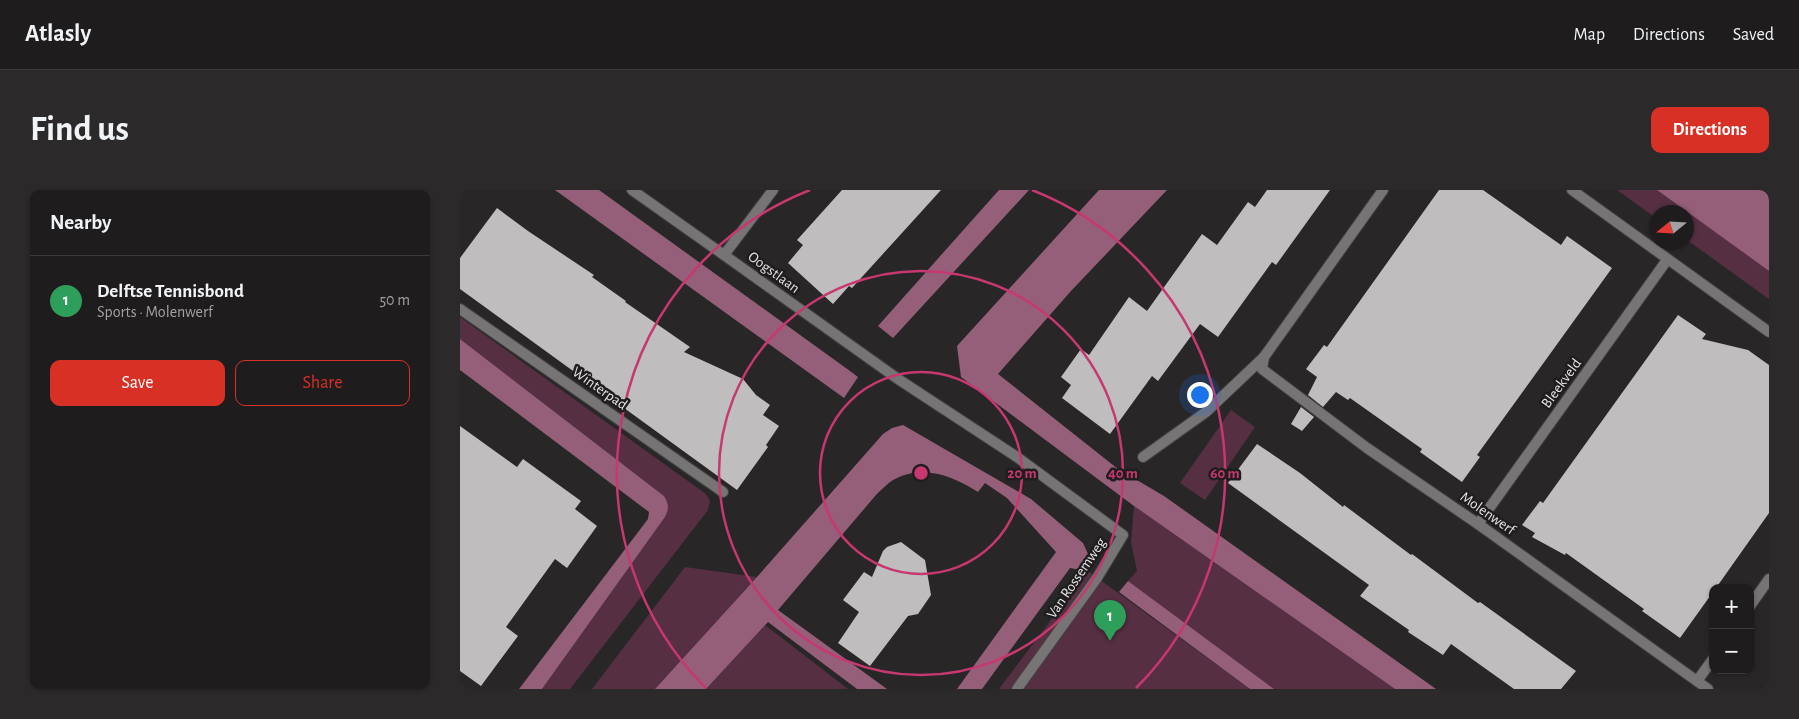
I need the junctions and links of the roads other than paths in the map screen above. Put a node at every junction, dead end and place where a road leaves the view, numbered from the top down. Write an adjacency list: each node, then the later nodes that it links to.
1 (632, 190): 5 (street, Oogstlaan)
2 (773, 190): 5 (street)
3 (1382, 190): 9 (street)
4 (1572, 190): 6 (street)
5 (724, 255): 10 (street, Oogstlaan)
6 (1667, 260): 8 (street); 13 (street, Bleekveld)
7 (460, 309): 12 (street, Winterpad)
8 (1769, 332)
9 (1264, 356): 11 (street); 13 (street, Molenwerf)
10 (898, 379): 18 (street, Van Rossemweg)
11 (1143, 457)
12 (723, 492)
13 (1478, 524): 17 (street, Molenwerf)
14 (1769, 579): 15 (street)
15 (1754, 600)
16 (1709, 664): 17 (street)
17 (1697, 681): 19 (street, Molenwerf)
18 (1017, 689)
19 (1708, 689)

